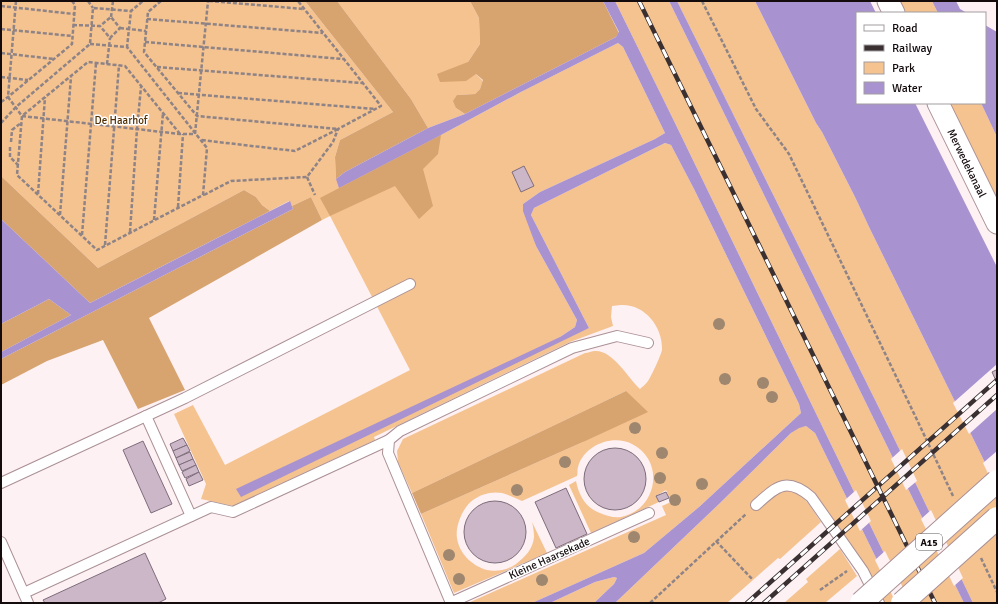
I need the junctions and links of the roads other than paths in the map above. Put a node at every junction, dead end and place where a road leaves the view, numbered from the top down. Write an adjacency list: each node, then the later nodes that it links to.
1 (888, 1): 2 (street)
2 (894, 12)
3 (938, 104): 4 (street, Merwedekanaal)
4 (997, 223)
5 (410, 284): 7 (lane)
6 (648, 343): 8 (lane)
7 (146, 416): 10 (lane); 13 (lane)
8 (389, 440): 13 (lane); 18 (lane)
9 (997, 481): 19 (highway, A15, bridge)
10 (1, 483)
11 (756, 505): 20 (lane)
12 (649, 513): 18 (lane, Kleine Haarsekade)
13 (191, 516): 16 (lane)
14 (997, 518): 21 (highway, A15, bridge)
15 (1, 542): 16 (lane)
16 (24, 593): 17 (lane)
17 (28, 603)
18 (450, 603)
19 (861, 603)
20 (879, 603)
21 (902, 603)

